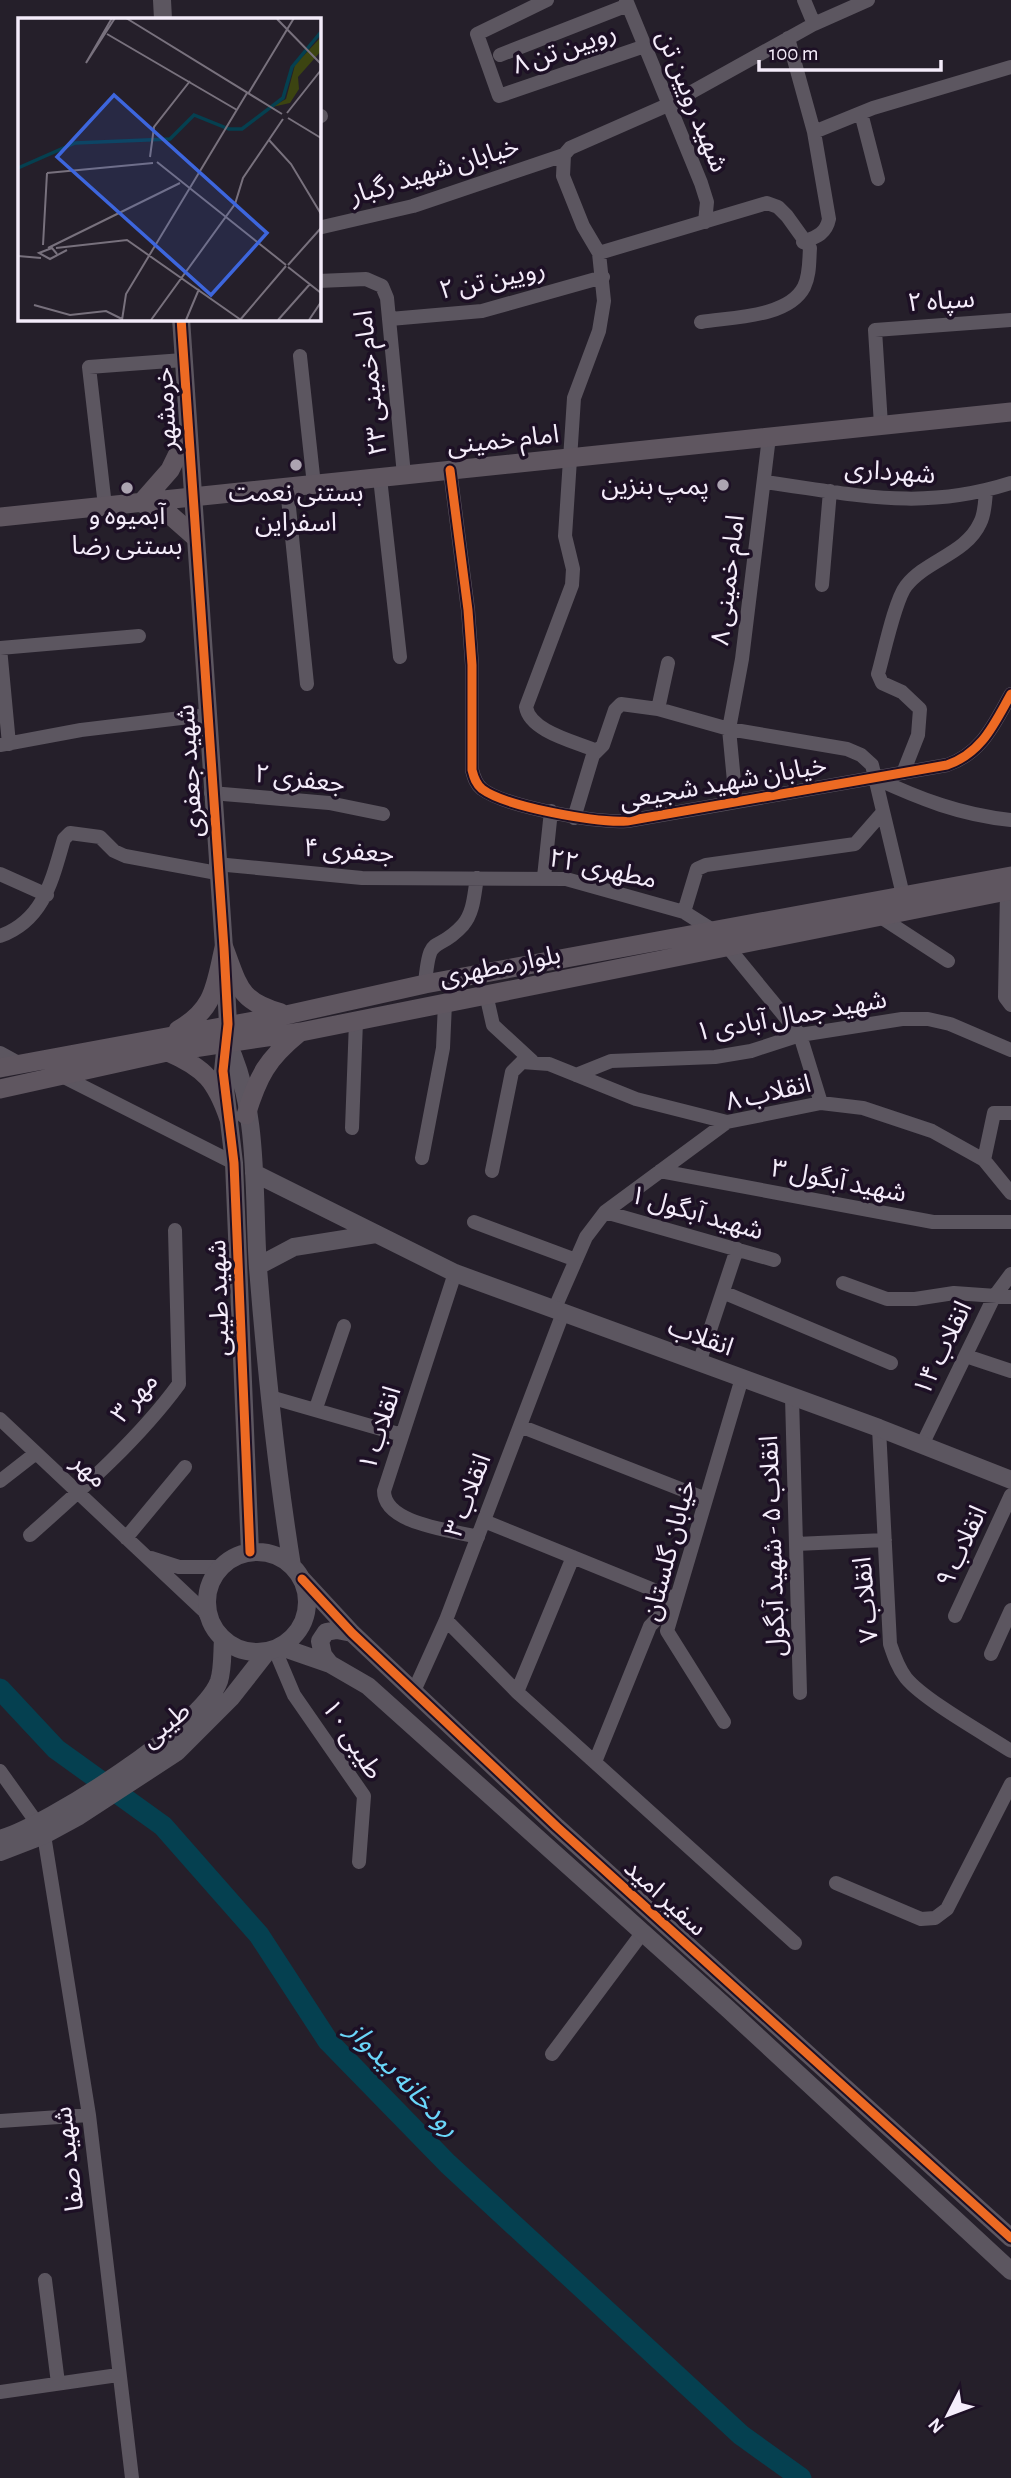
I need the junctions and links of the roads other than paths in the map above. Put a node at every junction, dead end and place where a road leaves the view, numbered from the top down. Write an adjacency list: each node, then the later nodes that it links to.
1 (162, 0): 6 (street)
2 (547, 0): 9 (street, رویین تن ۸)
3 (804, 0): 7 (street)
4 (868, 0): 7 (street, خیابان شهید رگبار)
5 (627, 3): 9 (street, شهید رویین تن); 10 (street)
6 (163, 18)
7 (814, 24): 8 (street, خیابان شهید رگبار)
8 (788, 38): 12 (street, خیابان شهید رگبار); 14 (street)
9 (645, 46): 12 (street, شهید رویین تن)
10 (500, 55)
11 (1011, 66): 13 (street)
12 (670, 104): 15 (street, خیابان شهید رگبار); 17 (street, شهید رویین تن)
13 (861, 113): 14 (street); 16 (street)
14 (814, 132): 19 (street)
15 (564, 155): 18 (street, خیابان شهید رگبار); 20 (street)
16 (878, 179)
17 (705, 222): 19 (street); 20 (street)
18 (320, 228)
19 (803, 242): 26 (street)
20 (599, 253): 21 (street)
21 (603, 277): 23 (street, رویین تن ۲); 33 (street)
22 (320, 281): 23 (street, امام خمینی ۲۳)
23 (390, 319): 35 (street, امام خمینی ۲۳)
24 (181, 320): 28 (street, خرمشهر)
25 (1011, 320): 30 (street, سپاه ۲)
26 (701, 322)
27 (300, 356): 39 (street)
28 (183, 360): 31 (street, خرمشهر); 45 (street)
29 (1011, 412): 30 (main road, امام خمینی)
30 (881, 425): 32 (main road, امام خمینی)
31 (187, 435): 43 (street, خرمشهر); 44 (main road)
32 (769, 437): 33 (main road, امام خمینی); 37 (street, امام خمینی ۸)
33 (571, 458): 34 (main road, امام خمینی); 59 (street)
34 (450, 470): 35 (main road, امام خمینی); 64 (street, خیابان شهید شجیعی)
35 (404, 475): 36 (main road, امام خمینی)
36 (380, 478): 39 (main road, امام خمینی); 51 (street)
37 (764, 482): 41 (street, شهرداری); 57 (street, امام خمینی ۸)
38 (1011, 483): 42 (street, شهرداری)
39 (314, 485): 40 (main road, امام خمینی)
40 (287, 488): 43 (main road, امام خمینی); 53 (street)
41 (830, 491): 42 (street, شهرداری); 48 (street)
42 (986, 491): 60 (street)
43 (191, 498): 44 (main road, امام خمینی); 47 (street, شهید جعفری)
44 (141, 503): 45 (main road, امام خمینی); 47 (main road)
45 (105, 506): 46 (main road, امام خمینی)
46 (0, 517)
47 (194, 536): 56 (street, شهید جعفری)
48 (822, 585)
49 (139, 636): 50 (street)
50 (0, 648): 58 (street)
51 (400, 657)
52 (668, 663): 55 (street)
53 (307, 684)
54 (1011, 694): 60 (street, خیابان شهید شجیعی)
55 (658, 709): 57 (street); 59 (street)
56 (206, 715): 58 (street); 62 (street, شهید جعفری)
57 (729, 729): 61 (street); 63 (street, امام خمینی ۸)
58 (4, 744)
59 (597, 751): 67 (street)
60 (904, 773): 61 (street, خیابان شهید شجیعی)
61 (875, 778): 63 (street, خیابان شهید شجیعی); 65 (street); 68 (street)
62 (211, 793): 66 (street, جعفری ۲); 69 (street, شهید جعفری)
63 (736, 802): 67 (street, خیابان شهید شجیعی)
64 (551, 811): 67 (street, خیابان شهید شجیعی); 71 (street)
65 (883, 812): 75 (street); 76 (street)
66 (383, 814)
67 (574, 818)
68 (1011, 820)
69 (217, 868): 72 (street, جعفری ۴); 74 (street, جعفری ۴); 81 (street, شهید جعفری)
70 (0, 874): 74 (street)
71 (544, 877): 72 (street, مطهری ۲۲); 76 (street, مطهری ۲۲)
72 (477, 878): 83 (street)
73 (1010, 886): 75 (main road, بلوار مطهری); 77 (main road, بلوار مطهری); 86 (street)
74 (47, 895): 79 (street)
75 (902, 895): 78 (main road, بلوار مطهری)
76 (684, 912): 78 (street, مطهری ۲۲)
77 (879, 916): 80 (main road, بلوار مطهری); 82 (street)
78 (711, 929): 83 (main road, بلوار مطهری)
79 (0, 936)
80 (727, 946): 84 (main road, بلوار مطهری); 90 (street)
81 (224, 948): 88 (main road); 89 (street, شهید جعفری); 91 (main road)
82 (948, 961)
83 (425, 984): 88 (main road, بلوار مطهری)
84 (486, 994): 85 (main road, بلوار مطهری); 94 (street)
85 (445, 1003): 87 (main road, بلوار مطهری); 105 (street)
86 (1009, 1004)
87 (356, 1021): 88 (main road, بلوار مطهری); 104 (street)
88 (298, 1022): 89 (main road, بلوار مطهری); 102 (main road)
89 (228, 1033): 91 (main road, بلوار مطهری); 102 (street, شهید طیبی)
90 (800, 1035): 92 (street, شهید جمال آبادی ۱); 97 (street, شهید جمال آبادی ۱); 100 (street)
91 (167, 1044): 95 (main road, بلوار مطهری); 98 (main road, بلوار مطهری); 102 (main road)
92 (1011, 1050)
93 (0, 1053): 95 (street)
94 (532, 1061): 97 (street); 108 (street)
95 (20, 1064): 96 (main road, بلوار مطهری)
96 (0, 1068)
97 (576, 1075): 103 (street)
98 (62, 1076): 99 (main road, بلوار مطهری); 107 (street)
99 (0, 1089)
100 (821, 1103): 103 (street, انقلاب ۸); 106 (street, انقلاب ۸)
101 (1011, 1113): 106 (street)
102 (238, 1117): 107 (street, شهید طیبی); 110 (street, شهید طیبی)
103 (727, 1122): 109 (street, انقلاب ۸)
104 (352, 1128)
105 (422, 1158)
106 (984, 1160): 111 (street, انقلاب ۸)
107 (234, 1163): 147 (street, شهید طیبی)
108 (492, 1171)
109 (660, 1171): 112 (street, انقلاب ۸); 114 (street, شهید آبگول ۳)
110 (254, 1173): 116 (street, انقلاب); 120 (street, شهید طیبی)
111 (1011, 1193)
112 (605, 1212): 117 (street, شهید آبگول ۱); 118 (street, انقلاب ۸)
113 (474, 1222): 118 (street)
114 (1011, 1222)
115 (176, 1230): 148 (street, مهر ۳)
116 (376, 1234): 120 (street); 121 (street, انقلاب)
117 (737, 1250): 119 (street, شهید آبگول ۱); 124 (street)
118 (576, 1260): 127 (street, انقلاب ۸)
119 (774, 1260)
120 (258, 1266): 134 (street, شهید طیبی)
121 (455, 1273): 127 (street, انقلاب); 140 (street, انقلاب ۱)
122 (1011, 1275): 125 (street, انقلاب ۱۴)
123 (843, 1283): 125 (street)
124 (725, 1293): 130 (street); 131 (street)
125 (994, 1297): 126 (street); 129 (street, انقلاب ۱۴)
126 (1011, 1297)
127 (558, 1312): 130 (street, انقلاب); 138 (street, انقلاب ۳)
128 (344, 1326): 136 (street)
129 (966, 1356): 132 (street); 141 (street, انقلاب ۱۴)
130 (699, 1363): 133 (street, انقلاب)
131 (891, 1363)
132 (1011, 1371)
133 (742, 1378): 135 (street, انقلاب); 150 (street, خیابان گلستان)
134 (270, 1397): 136 (street); 144 (street, شهید طیبی)
135 (792, 1397): 139 (street, انقلاب); 156 (street, انقلاب ۵ - شهید آبگول)
136 (316, 1409): 140 (street)
137 (0, 1419): 142 (street, مهر)
138 (520, 1426): 150 (street); 151 (street, انقلاب ۳)
139 (879, 1428): 141 (street, انقلاب); 155 (street, انقلاب ۷)
140 (402, 1435): 153 (street, انقلاب ۱)
141 (922, 1445): 145 (street, انقلاب)
142 (36, 1453): 146 (street); 148 (street, مهر)
143 (185, 1467): 154 (street)
144 (279, 1480): 147 (street); 161 (street, شهید طیبی)
145 (1011, 1480)
146 (0, 1481)
147 (247, 1486): 157 (street, شهید طیبی)
148 (78, 1493): 152 (street, مهر ۳); 154 (street, مهر)
149 (1011, 1495): 164 (street, انقلاب ۹)
150 (706, 1499): 162 (street, خیابان گلستان)
151 (484, 1521): 153 (street, انقلاب ۳); 159 (street)
152 (30, 1535)
153 (478, 1537): 165 (street, انقلاب ۳)
154 (126, 1538): 158 (street, مهر)
155 (885, 1540): 156 (street); 175 (street, انقلاب ۷)
156 (796, 1544): 173 (street, انقلاب ۵ - شهید آبگول)
157 (250, 1552): 160 (street); 161 (street)
158 (146, 1557): 160 (street, مهر); 166 (street, مهر)
159 (573, 1558): 162 (street); 171 (street)
160 (221, 1567): 166 (street)
161 (297, 1572): 167 (street, سفیر امید); 168 (street)
162 (676, 1599): 174 (street, خیابان گلستان); 176 (street)
163 (1011, 1610): 169 (street)
164 (956, 1616)
165 (446, 1620): 171 (street); 172 (street, انقلاب ۳)
166 (218, 1632): 168 (street); 178 (street, طیبی)
167 (352, 1633): 170 (street); 172 (street, سفیر امید)
168 (274, 1649): 170 (street, سفیر امید); 178 (street, طیبی); 183 (street, طیبی ۱۰)
169 (991, 1654)
170 (330, 1664): 185 (street, سفیر امید)
171 (517, 1692): 176 (street)
172 (413, 1693): 190 (street, سفیر امید)
173 (800, 1693)
174 (724, 1722)
175 (1011, 1751)
176 (595, 1762): 186 (street)
177 (0, 1771): 180 (street)
178 (126, 1777): 180 (street, طیبی)
179 (1011, 1784): 184 (street)
180 (40, 1829): 181 (street); 182 (street); 188 (street, شهید صفا)
181 (0, 1839)
182 (0, 1852)
183 (359, 1862)
184 (836, 1883)
185 (643, 1932): 187 (street); 191 (street, سفیر امید)
186 (795, 1943)
187 (552, 2054)
188 (89, 2115): 189 (street); 193 (street, شهید صفا)
189 (0, 2121)
190 (1011, 2238)
191 (1011, 2271)
192 (45, 2280): 194 (street)
193 (118, 2375): 194 (street); 196 (street, شهید صفا)
194 (58, 2384): 195 (street)
195 (0, 2392)
196 (132, 2478)

